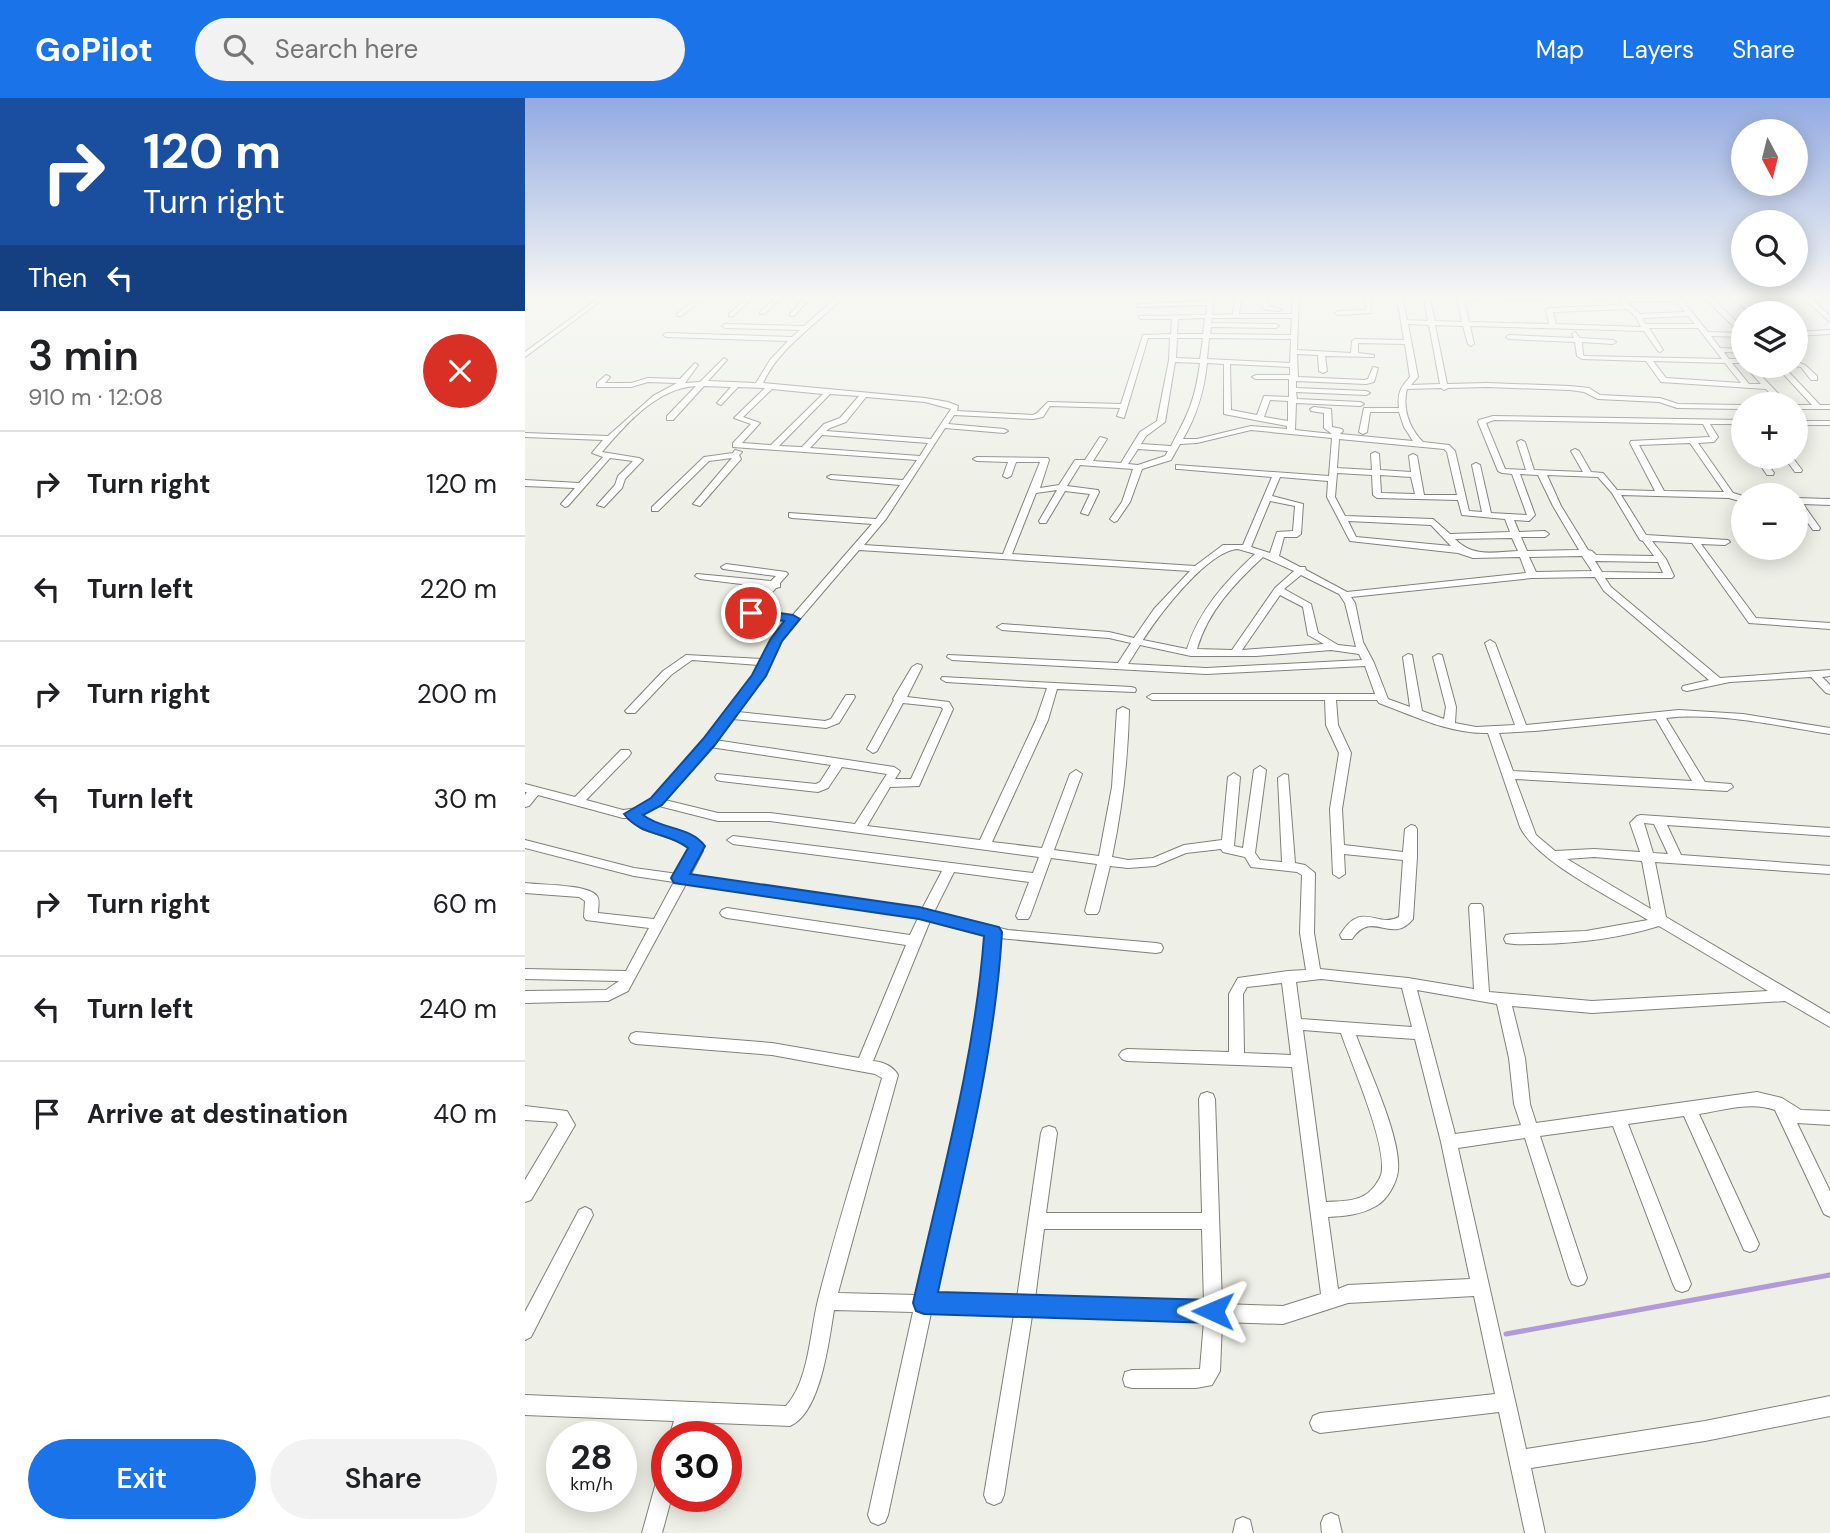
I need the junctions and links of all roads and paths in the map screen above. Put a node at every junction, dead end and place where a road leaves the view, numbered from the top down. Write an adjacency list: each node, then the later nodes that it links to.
1 (1205, 361): 69 (street)
2 (722, 362): 26 (street)
3 (778, 362): 28 (street)
4 (1137, 362): 39 (street)
5 (1172, 362): 70 (street)
6 (1227, 362): 14 (street); 48 (street)
7 (1294, 362): 14 (street)
8 (1322, 362): 16 (street)
9 (1411, 362): 29 (street)
10 (1440, 362): 31 (street)
11 (1650, 362): 25 (street)
12 (1727, 362): 25 (street)
13 (695, 365): 24 (street)
14 (1294, 365): 20 (street)
15 (1375, 368): 20 (street)
16 (1323, 371)
17 (1808, 371): 23 (street)
18 (606, 377): 24 (street)
19 (1256, 377): 20 (street)
20 (1294, 378): 36 (street)
21 (1759, 378): 30 (street)
22 (1790, 378): 43 (street)
23 (1814, 378)
24 (679, 383): 26 (street); 63 (street)
25 (1746, 385): 30 (street)
26 (702, 386): 27 (street); 49 (street)
27 (735, 386): 28 (street); 37 (street)
28 (764, 386): 32 (street); 71 (street)
29 (1404, 387): 31 (street); 45 (street)
30 (1768, 387): 33 (street)
31 (1444, 388): 40 (street)
32 (829, 391): 35 (street); 72 (street)
33 (1773, 392)
34 (1366, 393): 36 (street)
35 (865, 394): 46 (street); 59 (street)
36 (1293, 399): 38 (street); 48 (street); 56 (street); 60 (street)
37 (721, 402)
38 (1360, 404)
39 (1124, 406): 46 (street); 47 (street)
40 (1706, 407): 41 (street); 51 (street)
41 (1731, 407)
42 (1808, 407): 43 (street)
43 (1818, 407): 44 (street)
44 (1830, 407)
45 (1404, 410): 58 (street); 61 (street)
46 (952, 413): 55 (street)
47 (1121, 416)
48 (1260, 417): 56 (street)
49 (670, 418)
50 (1705, 422): 51 (street); 65 (street); 90 (street)
51 (1718, 422): 52 (street)
52 (1731, 422)
53 (1808, 423): 54 (street)
54 (1830, 423)
55 (943, 426): 57 (street); 66 (street)
56 (1291, 428): 60 (street); 69 (street)
57 (1004, 431)
58 (1363, 432): 60 (street); 61 (street)
59 (820, 433): 66 (street); 73 (street)
60 (1336, 434): 68 (street); 94 (street)
61 (1410, 434): 68 (street)
62 (525, 435): 63 (street)
63 (608, 438): 78 (street)
64 (1103, 439): 82 (street)
65 (1692, 440): 105 (street); 106 (street)
66 (932, 441): 79 (street)
67 (1521, 442): 89 (street)
68 (1420, 444): 109 (street)
69 (1175, 445): 70 (street); 85 (street)
70 (1136, 446): 83 (street)
71 (751, 447): 72 (street); 76 (street)
72 (773, 448): 73 (street)
73 (804, 450): 79 (street)
74 (1575, 451): 92 (street)
75 (1375, 454): 88 (street)
76 (735, 455): 113 (street); 115 (street)
77 (1413, 456): 95 (street)
78 (607, 457): 101 (street); 114 (street)
79 (920, 458): 100 (street)
80 (977, 459): 81 (street)
81 (1013, 459): 96 (street); 103 (street)
82 (1088, 462): 83 (street); 102 (street)
83 (1123, 466): 85 (street)
84 (1476, 466): 118 (street)
85 (1138, 467): 122 (street)
86 (1179, 467): 97 (street)
87 (1767, 469): 93 (street)
88 (1375, 472): 94 (street); 95 (street); 107 (street)
89 (1531, 473): 90 (street); 91 (street)
90 (1516, 474): 119 (street)
91 (1542, 474): 92 (street); 136 (street)
92 (1588, 474): 104 (street)
93 (1770, 474)
94 (1334, 475): 97 (street); 121 (street)
95 (1415, 475): 107 (street)
96 (1007, 476)
97 (1276, 476): 108 (street)
98 (831, 477): 100 (street)
99 (525, 483): 101 (street)
100 (905, 483): 124 (street)
101 (582, 486): 112 (street)
102 (1062, 488): 103 (street); 116 (street); 123 (street)
103 (1035, 489): 138 (street)
104 (1615, 492): 105 (street); 129 (street)
105 (1661, 493): 106 (street)
106 (1730, 495)
107 (1420, 497): 109 (street)
108 (1267, 498): 133 (street); 139 (street)
109 (1461, 498): 118 (street)
110 (1808, 501): 111 (street)
111 (1830, 502)
112 (565, 504)
113 (697, 504)
114 (601, 505)
115 (655, 509)
116 (1085, 513)
117 (792, 515): 124 (street)
118 (1487, 516): 119 (street)
119 (1508, 517): 127 (street)
120 (1808, 517): 125 (street)
121 (1342, 518): 128 (street); 134 (street)
122 (1114, 519)
123 (1044, 521)
124 (879, 522): 132 (street)
125 (1816, 528)
126 (1545, 534): 127 (street)
127 (1517, 535): 128 (street); 137 (street)
128 (1448, 537): 134 (street)
129 (1646, 539): 130 (street); 140 (street)
130 (1695, 541): 131 (street); 151 (street)
131 (1725, 542)
132 (857, 547): 138 (street); 150 (street)
133 (1246, 549): 135 (street); 142 (street)
134 (1459, 550): 137 (street)
135 (1262, 553): 139 (street); 158 (street)
136 (1584, 553): 137 (street); 140 (street); 145 (street)
137 (1525, 554): 144 (street)
138 (1006, 556): 142 (street)
139 (1274, 557): 143 (street)
140 (1661, 559): 145 (street)
141 (726, 567): 147 (street)
142 (1198, 569): 153 (street)
143 (1302, 569): 148 (street); 149 (street)
144 (1532, 575): 145 (street); 149 (street)
145 (1598, 575): 169 (street)
146 (700, 576): 147 (street)
147 (777, 585): 150 (street)
148 (1278, 590): 155 (street); 157 (street)
149 (1345, 595): 156 (street)
150 (793, 619): 162 (street)
151 (1830, 626)
152 (1002, 627): 153 (street)
153 (1135, 642): 158 (street); 164 (street)
154 (1490, 642): 185 (street)
155 (1340, 648): 156 (street); 157 (street)
156 (1362, 651): 163 (street)
157 (1235, 652): 158 (street)
158 (1191, 653)
159 (952, 657): 164 (street)
160 (1408, 657): 181 (street)
161 (1438, 657): 184 (street)
162 (765, 662): 180 (street); 182 (street)
163 (1370, 663): 164 (street); 176 (street)
164 (1122, 665)
165 (917, 667): 178 (street)
166 (1830, 673): 167 (street)
167 (1815, 675): 169 (street); 173 (street)
168 (946, 679): 170 (street)
169 (1718, 682): 171 (street)
170 (1053, 685): 172 (street); 213 (street)
171 (1687, 688)
172 (1131, 690)
173 (1830, 691)
174 (1152, 697): 175 (street)
175 (1330, 697): 176 (street); 214 (street)
176 (1380, 697): 181 (street)
177 (850, 698): 182 (street)
178 (898, 699): 189 (street); 198 (street)
179 (1123, 710): 221 (street)
180 (631, 711)
181 (1417, 714): 184 (street)
182 (730, 715): 188 (street)
183 (1659, 715): 185 (street); 187 (street); 199 (street)
184 (1449, 725): 186 (street)
185 (1522, 729): 186 (street)
186 (1493, 731): 194 (street)
187 (1830, 731)
188 (709, 743): 191 (street); 203 (street)
189 (873, 749)
190 (625, 752): 202 (street)
191 (839, 762): 196 (street); 198 (street)
192 (1260, 770): 216 (street)
193 (1076, 774): 215 (street)
194 (1509, 775): 199 (street); 217 (street)
195 (1234, 776): 212 (street)
196 (722, 777)
197 (1284, 778): 223 (street)
198 (889, 783): 207 (street)
199 (1701, 786): 200 (street)
200 (1727, 787)
201 (530, 790): 202 (street); 204 (street)
202 (578, 802): 205 (street)
203 (657, 802): 205 (street); 207 (street)
204 (525, 803)
205 (632, 814): 226 (street)
206 (1658, 818): 209 (street); 219 (street); 220 (street)
207 (859, 828): 213 (street)
208 (1411, 829): 218 (street)
209 (1830, 832)
210 (733, 840): 222 (street)
211 (525, 844): 226 (street)
212 (1226, 844): 216 (street); 221 (street)
213 (984, 845): 215 (street)
214 (1338, 849): 218 (street); 225 (street)
215 (1045, 853): 221 (street); 227 (street)
216 (1249, 853): 223 (street)
217 (1552, 856): 219 (street); 234 (street)
218 (1411, 857): 237 (street)
219 (1648, 857): 220 (street); 234 (street)
220 (1677, 860): 224 (street)
221 (1106, 861): 230 (street)
222 (951, 866): 227 (street); 232 (street)
223 (1289, 867): 242 (street)
224 (1830, 870)
225 (1339, 874)
226 (680, 878): 232 (street); 235 (street)
227 (1037, 878): 233 (street)
228 (525, 888): 235 (street)
229 (1476, 907): 246 (street)
230 (1092, 911)
231 (727, 913): 239 (street)
232 (926, 914): 236 (street); 239 (street)
233 (1023, 916)
234 (1660, 921): 238 (street); 247 (street)
235 (656, 924): 243 (street)
236 (993, 932): 240 (street); 280 (street)
237 (1347, 935)
238 (1511, 939)
239 (915, 941): 258 (street)
240 (1156, 948)
241 (525, 974): 243 (street)
242 (1314, 974): 244 (street); 245 (street)
243 (630, 976): 248 (street)
244 (1288, 976): 251 (street); 256 (street)
245 (1408, 983): 246 (street); 253 (street)
246 (1482, 996): 249 (street)
247 (1784, 996): 249 (street); 250 (street)
248 (525, 997)
249 (1503, 1000): 265 (street)
250 (1830, 1021)
251 (1294, 1024): 252 (street); 257 (street)
252 (1346, 1028): 253 (street); 270 (street)
253 (1421, 1034): 267 (street)
254 (636, 1038): 258 (street)
255 (1127, 1055): 256 (street)
256 (1237, 1059): 257 (street)
257 (1299, 1061): 270 (street)
258 (864, 1065): 279 (street)
259 (1207, 1099): 273 (street)
260 (1689, 1109): 261 (street); 263 (street); 274 (street)
261 (1782, 1109): 264 (street); 269 (street)
262 (525, 1113): 268 (street)
263 (1618, 1118): 265 (street); 276 (street)
264 (1830, 1118)
265 (1533, 1130): 267 (street); 275 (street)
266 (1049, 1133): 272 (street)
267 (1449, 1142): 277 (street)
268 (525, 1195)
269 (1830, 1209)
270 (1319, 1210): 278 (street)
271 (585, 1215): 283 (street)
272 (1037, 1221): 273 (street); 281 (street)
273 (1210, 1221): 282 (street)
274 (1750, 1244)
275 (1578, 1278)
276 (1682, 1284)
277 (1481, 1287): 278 (street); 285 (street)
278 (1330, 1297): 282 (street)
279 (827, 1301): 280 (street); 288 (street)
280 (924, 1303): 281 (street); 294 (street)
281 (1025, 1306): 282 (street); 292 (street)
282 (1213, 1311): 284 (street)
283 (525, 1331)
284 (1132, 1379)
285 (1506, 1402): 290 (street); 291 (street)
286 (525, 1405): 288 (street)
287 (1830, 1406): 291 (street)
288 (685, 1412): 289 (street)
289 (683, 1421)
290 (1320, 1423)
291 (1519, 1460): 296 (street)
292 (994, 1495)
293 (658, 1512): 295 (street)
294 (878, 1515)
295 (652, 1533)
296 (1535, 1533)

